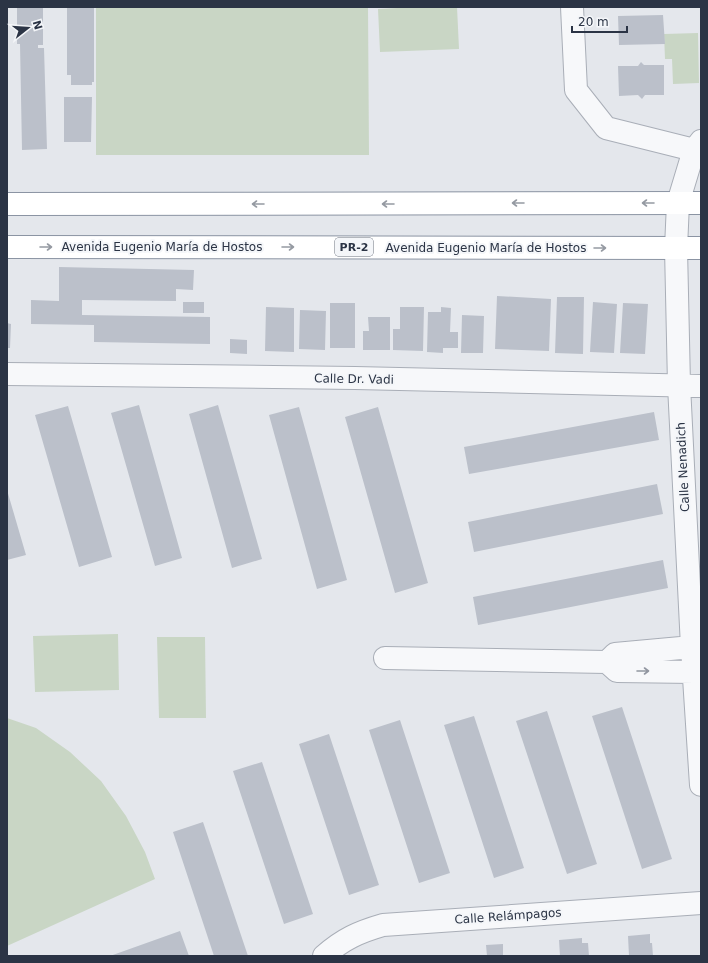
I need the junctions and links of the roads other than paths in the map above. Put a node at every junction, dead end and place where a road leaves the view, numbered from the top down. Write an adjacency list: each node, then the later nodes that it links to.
1 (572, 7): 2 (street)
2 (697, 146): 3 (street, Calle Nenadich)
3 (678, 203): 4 (highway); 5 (highway, one-way to 5); 7 (street, Calle Nenadich)
4 (701, 203)
5 (7, 204)
6 (7, 247): 7 (highway, Avenida Eugenio María de Hostos / PR-2, one-way to 7)
7 (676, 248): 8 (highway, Avenida Eugenio María de Hostos / PR-2); 10 (street, Calle Nenadich)
8 (701, 248)
9 (7, 374): 10 (street, Calle Dr. Vadi)
10 (679, 385): 11 (street, Calle Dr. Vadi); 12 (street, Calle Nenadich)
11 (701, 386)
12 (692, 647): 14 (street); 15 (street, Calle Nenadich)
13 (385, 658): 14 (street)
14 (607, 662): 15 (street, one-way to 15)
15 (694, 672): 16 (street, Calle Nenadich)
16 (701, 785)
17 (701, 903): 18 (street, Calle Relámpagos)
18 (324, 956)

